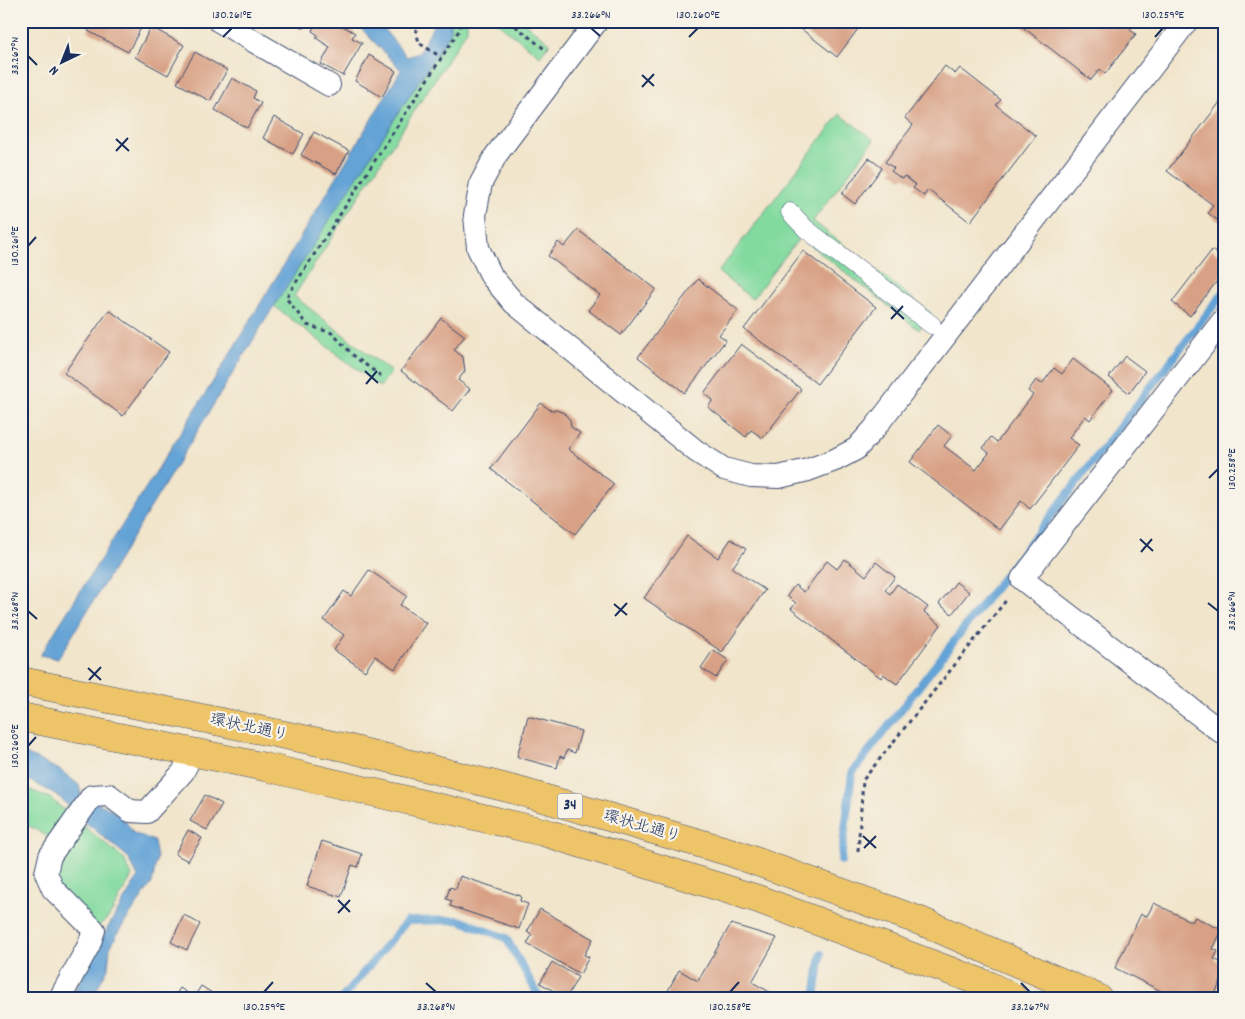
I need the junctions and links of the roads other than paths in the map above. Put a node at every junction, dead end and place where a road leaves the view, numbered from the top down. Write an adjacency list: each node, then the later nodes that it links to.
1 (219, 21): 4 (street)
2 (597, 21): 3 (street)
3 (1187, 21)
4 (329, 85)
5 (790, 212): 7 (street)
6 (1224, 319): 10 (street)
7 (932, 325)
8 (21, 681): 14 (highway, 環状北通り / 34)
9 (21, 717): 11 (highway, 環状北通り / 34)
10 (1224, 734)
11 (193, 752): 12 (street); 13 (highway, 環状北通り / 34)
12 (60, 998)
13 (1013, 998)
14 (1098, 998)

